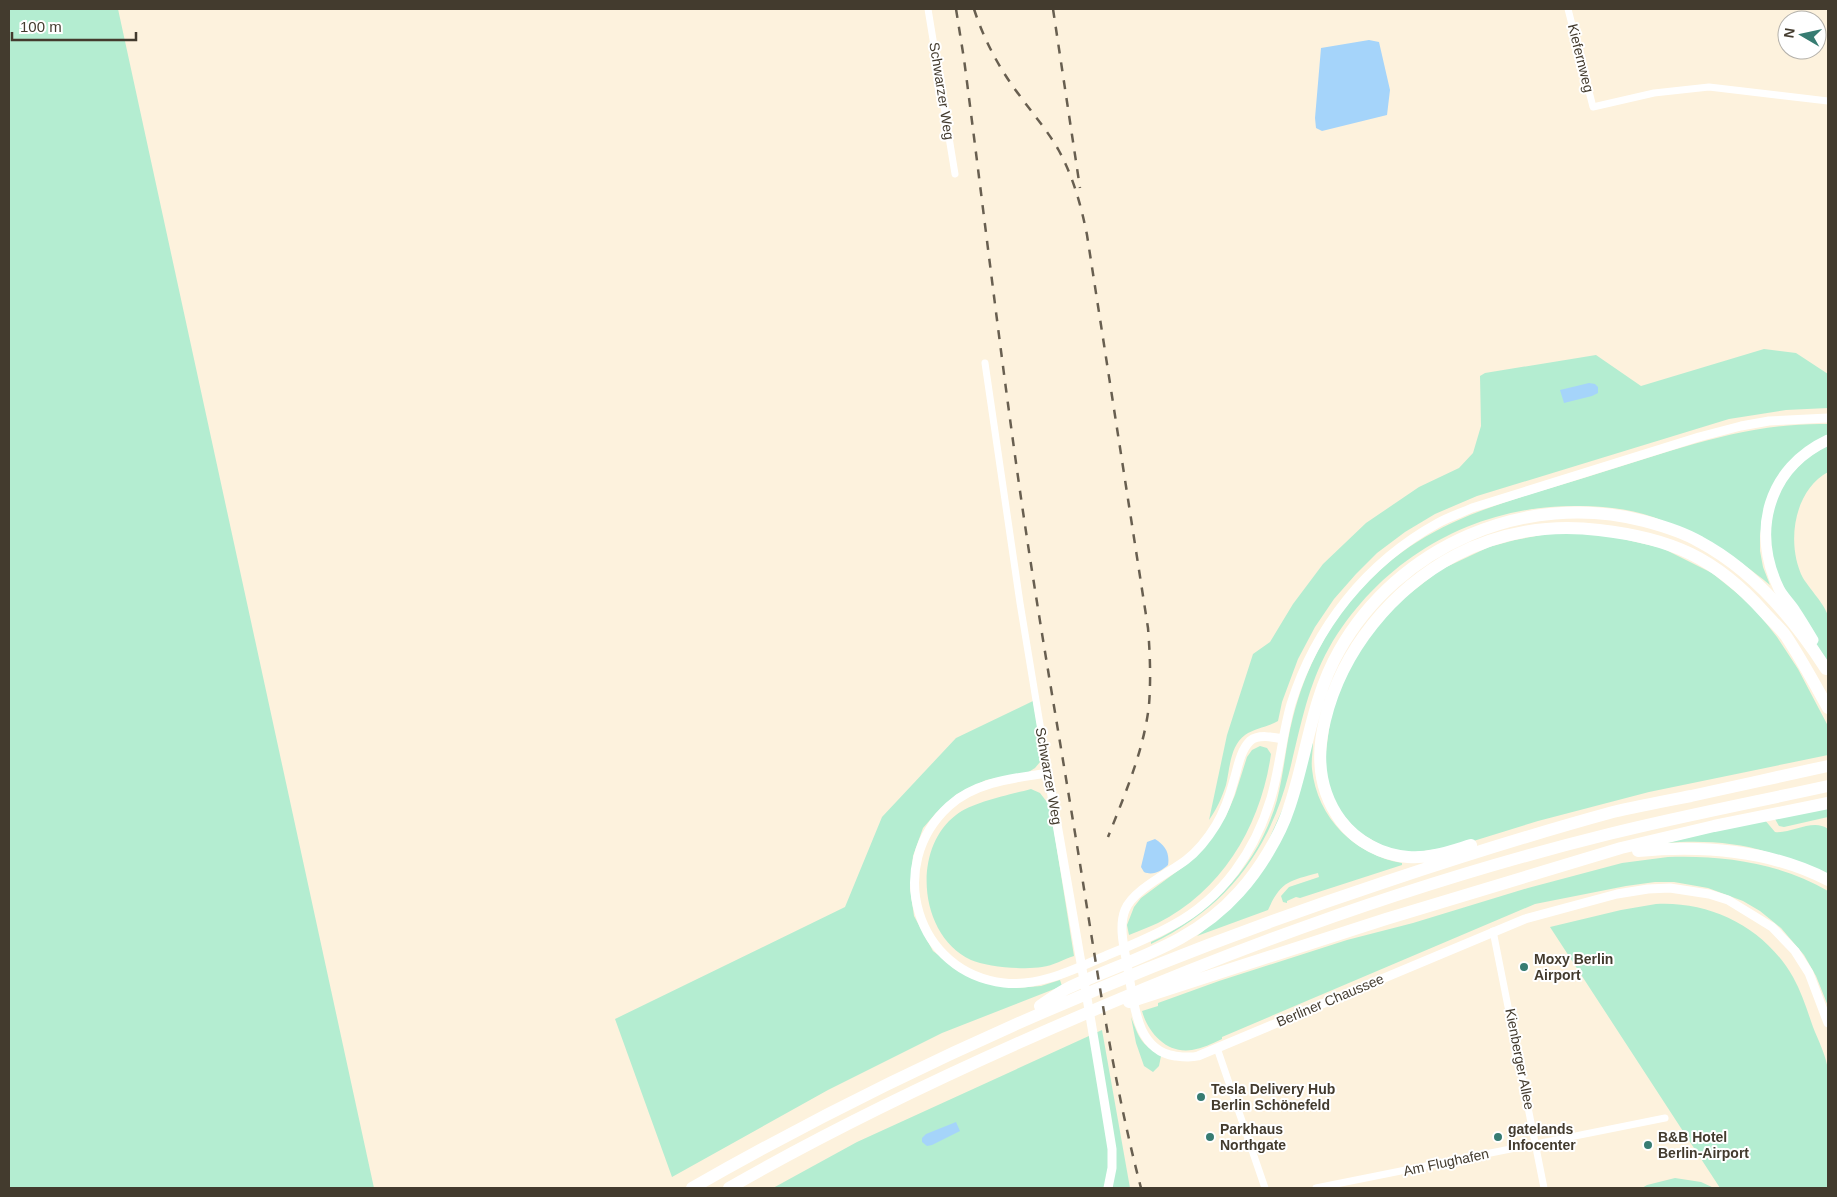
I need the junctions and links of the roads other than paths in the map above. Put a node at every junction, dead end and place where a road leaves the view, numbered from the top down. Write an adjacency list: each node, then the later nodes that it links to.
1 (928, 9): 4 (street, Schwarzer Weg)
2 (1568, 9): 3 (street, Kiefernweg)
3 (1828, 101)
4 (955, 174)
5 (986, 363): 12 (street, Schwarzer Weg)
6 (1828, 418): 10 (street)
7 (1828, 440): 8 (highway)
8 (1827, 672): 19 (highway)
9 (1828, 708): 15 (highway)
10 (1283, 739): 12 (street); 22 (street, Berliner Chaussee)
11 (1828, 766): 15 (highway)
12 (1048, 773): 27 (street, Schwarzer Weg)
13 (1828, 786): 20 (highway)
14 (1828, 803): 17 (highway)
15 (1566, 825): 19 (highway)
16 (1828, 880): 17 (highway)
17 (1512, 882): 20 (highway)
18 (1493, 930): 21 (street, Berliner Chaussee); 22 (street, Berliner Chaussee); 24 (street, Kienberger Allee)
19 (1137, 966): 25 (highway)
20 (1142, 994): 26 (highway)
21 (1828, 1023)
22 (1218, 1048): 28 (street)
23 (1666, 1118): 24 (street, Am Flughafen)
24 (1536, 1143): 29 (street, Am Flughafen); 30 (street, Kienberger Allee)
25 (692, 1188)
26 (729, 1188)
27 (1108, 1188)
28 (1265, 1188)
29 (1316, 1188)
30 (1544, 1188)

